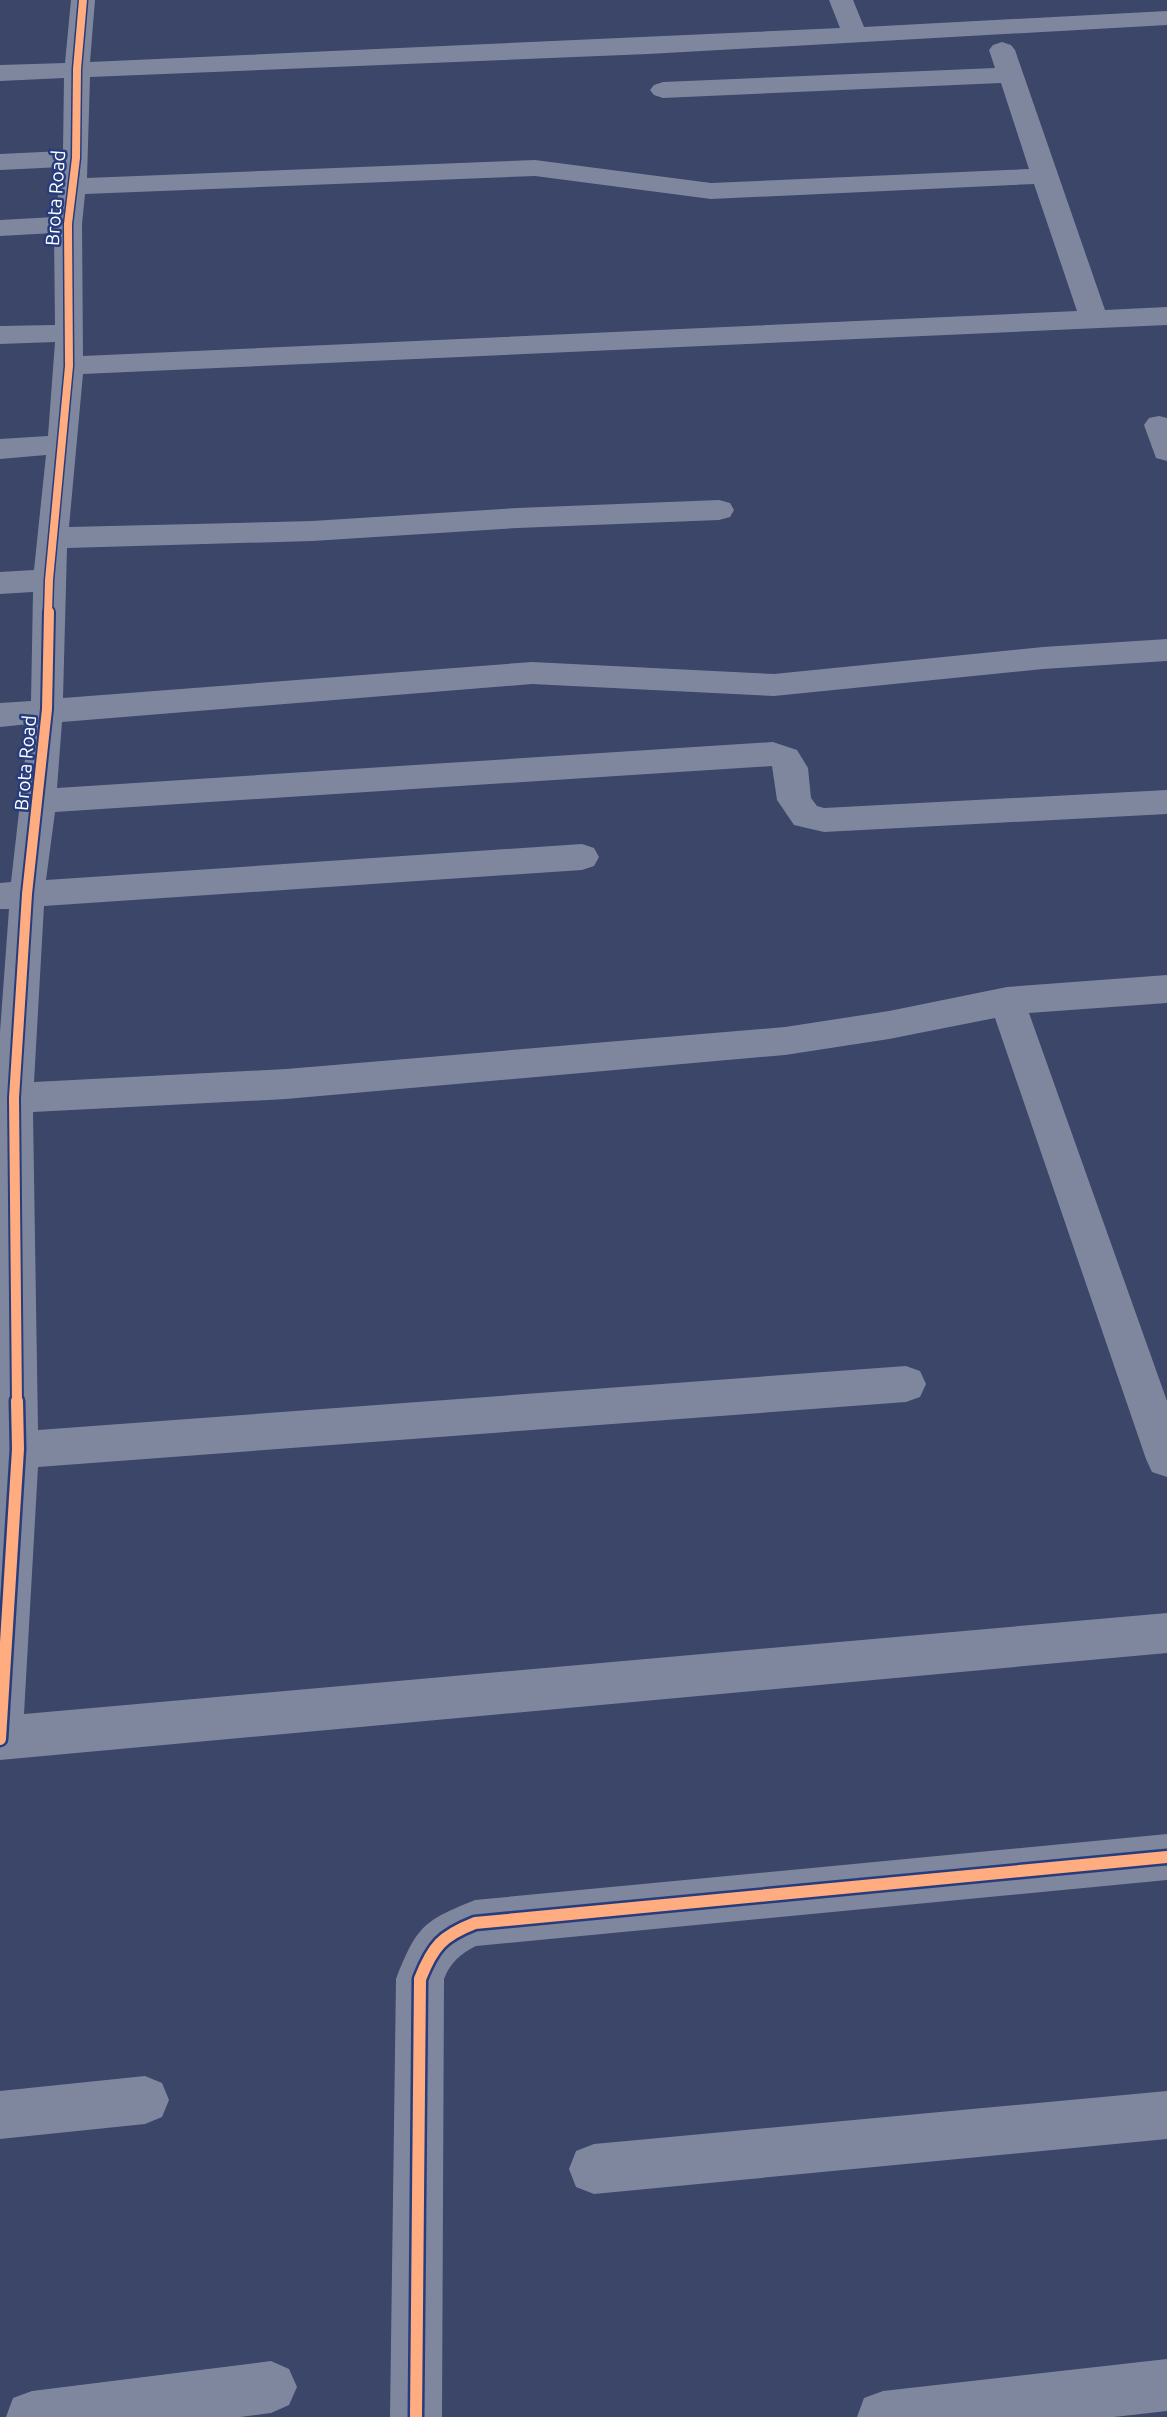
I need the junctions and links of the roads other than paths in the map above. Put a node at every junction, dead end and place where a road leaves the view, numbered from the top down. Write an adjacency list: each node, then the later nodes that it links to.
1 (83, 0): 6 (street, Brota Road)
2 (841, 0): 5 (street)
3 (1167, 18): 4 (street)
4 (994, 26): 5 (street); 8 (street)
5 (854, 33): 6 (street)
6 (77, 69): 7 (street); 11 (street, Brota Road)
7 (0, 73)
8 (1011, 75): 9 (street); 12 (street)
9 (663, 90)
10 (0, 162): 11 (street)
11 (74, 173): 12 (street); 13 (street, Brota Road)
12 (1045, 176): 16 (street)
13 (68, 224): 14 (street); 18 (street, Brota Road)
14 (0, 228)
15 (1167, 316): 16 (street)
16 (1094, 320): 18 (street)
17 (0, 335): 18 (street)
18 (69, 349): 19 (street, Brota Road)
19 (59, 445): 20 (street); 22 (street, Brota Road)
20 (0, 449)
21 (719, 510): 22 (street)
22 (54, 538): 23 (street, Brota Road)
23 (48, 580): 24 (street); 26 (street, Brota Road)
24 (0, 583)
25 (1167, 650): 26 (street)
26 (47, 709): 27 (street); 28 (street, Brota Road)
27 (0, 715)
28 (40, 801): 29 (street); 31 (street, Brota Road)
29 (1167, 802)
30 (582, 857): 31 (street)
31 (14, 895): 34 (street, Brota Road)
32 (1167, 989): 33 (street)
33 (1007, 1001): 34 (street); 37 (street)
34 (7, 1099): 36 (street, Brota Road)
35 (906, 1384): 36 (street)
36 (9, 1450): 38 (street, Brota Road)
37 (1167, 1459)
38 (4, 1606): 40 (street, Brota Road)
39 (1167, 1633): 40 (street)
40 (0, 1739)
41 (1167, 1857): 49 (street)
42 (145, 2100): 43 (street)
43 (0, 2115)
44 (1167, 2115): 45 (street)
45 (594, 2169)
46 (1167, 2385): 50 (street)
47 (271, 2387): 48 (street)
48 (32, 2417)
49 (416, 2417)
50 (883, 2417)

